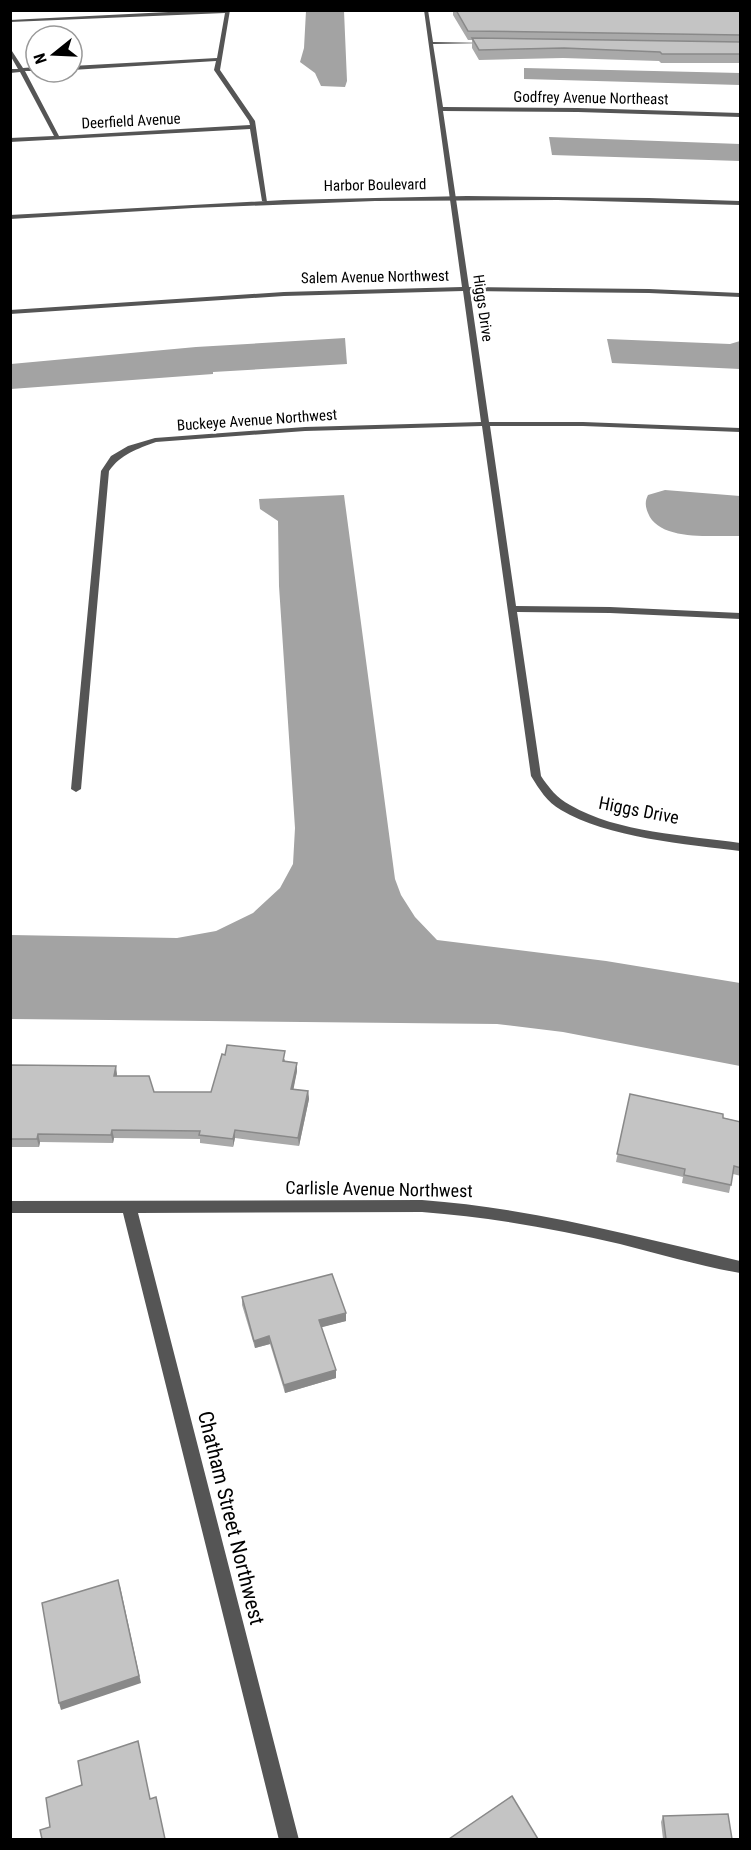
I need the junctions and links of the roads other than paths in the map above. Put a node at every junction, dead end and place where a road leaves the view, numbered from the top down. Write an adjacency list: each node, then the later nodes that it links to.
1 (426, 10): 4 (street, Higgs Drive)
2 (228, 11): 3 (street); 7 (street)
3 (10, 21)
4 (431, 43): 5 (street); 11 (street, Higgs Drive)
5 (489, 43)
6 (10, 49): 9 (street)
7 (219, 60): 8 (street); 13 (street)
8 (84, 67)
9 (21, 69): 10 (street); 14 (street)
10 (10, 71)
11 (440, 109): 12 (street, Godfrey Avenue Northeast); 16 (street, Higgs Drive)
12 (741, 115)
13 (253, 127): 14 (street, Deerfield Avenue); 17 (street)
14 (57, 137): 15 (street, Deerfield Avenue)
15 (10, 140)
16 (453, 197): 17 (street, Harbor Boulevard); 18 (street, Harbor Boulevard); 20 (street, Higgs Drive)
17 (266, 201): 19 (street, Harbor Boulevard)
18 (741, 203)
19 (10, 217)
20 (465, 289): 21 (street, Salem Avenue Northwest); 22 (street, Salem Avenue Northwest); 23 (street, Higgs Drive)
21 (741, 295)
22 (10, 312)
23 (484, 424): 24 (street, Buckeye Avenue Northwest); 25 (street, Higgs Drive); 27 (street, Buckeye Avenue Northwest)
24 (741, 430)
25 (512, 609): 26 (street); 28 (street, Higgs Drive)
26 (741, 616)
27 (76, 789)
28 (741, 847)
29 (10, 1207): 30 (street, Carlisle Avenue Northwest)
30 (129, 1207): 31 (street, Carlisle Avenue Northwest); 32 (street, Chatham Street Northwest)
31 (741, 1267)
32 (290, 1839)

